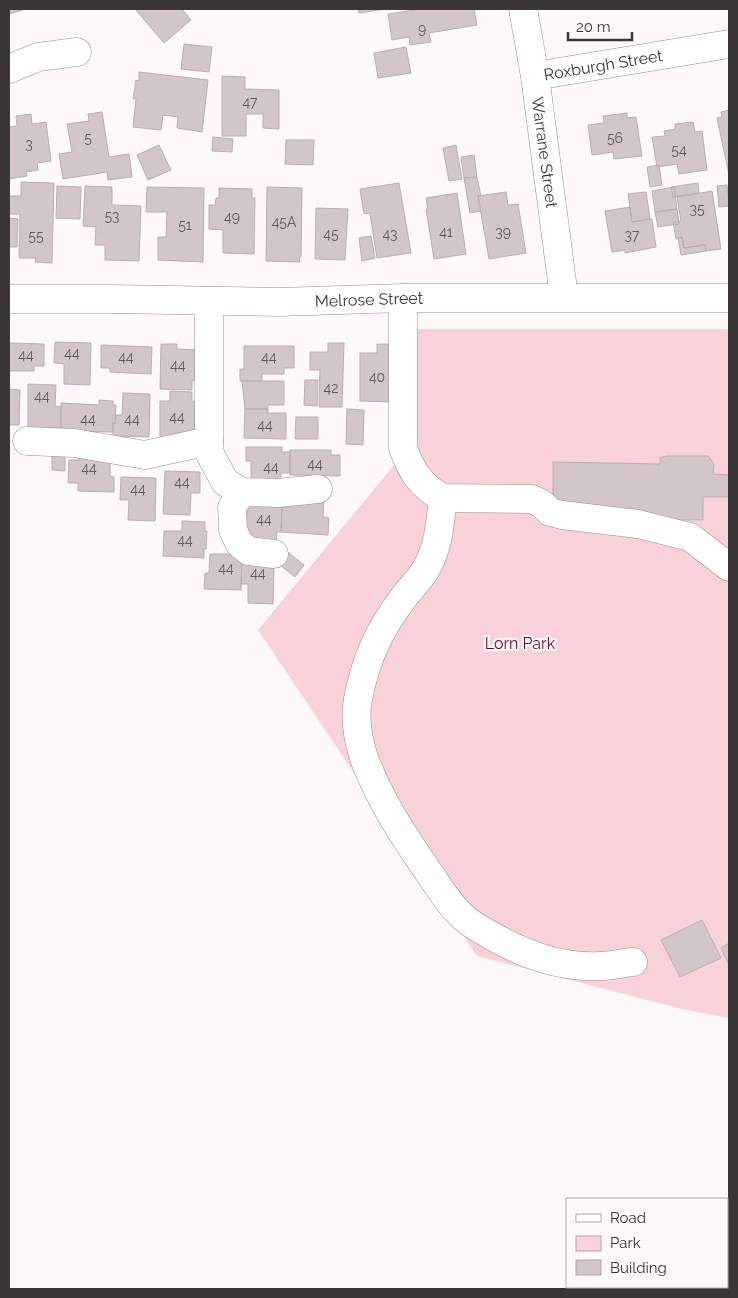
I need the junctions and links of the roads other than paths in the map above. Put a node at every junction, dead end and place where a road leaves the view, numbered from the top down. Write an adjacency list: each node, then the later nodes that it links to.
1 (523, 9): 5 (street, Warrane Street)
2 (729, 44): 5 (street, Roxburgh Street)
3 (77, 52): 4 (street)
4 (9, 69)
5 (535, 76): 7 (street, Warrane Street)
6 (403, 298): 7 (street, Melrose Street); 10 (street, Melrose Street); 15 (street)
7 (564, 298): 8 (street, Melrose Street)
8 (729, 298)
9 (9, 299): 10 (street, Melrose Street)
10 (209, 301): 12 (street)
11 (27, 441): 12 (street)
12 (209, 441): 14 (street)
13 (318, 489): 14 (street)
14 (242, 492): 16 (street)
15 (443, 498): 17 (street); 18 (street)
16 (274, 554)
17 (729, 567)
18 (633, 962)

